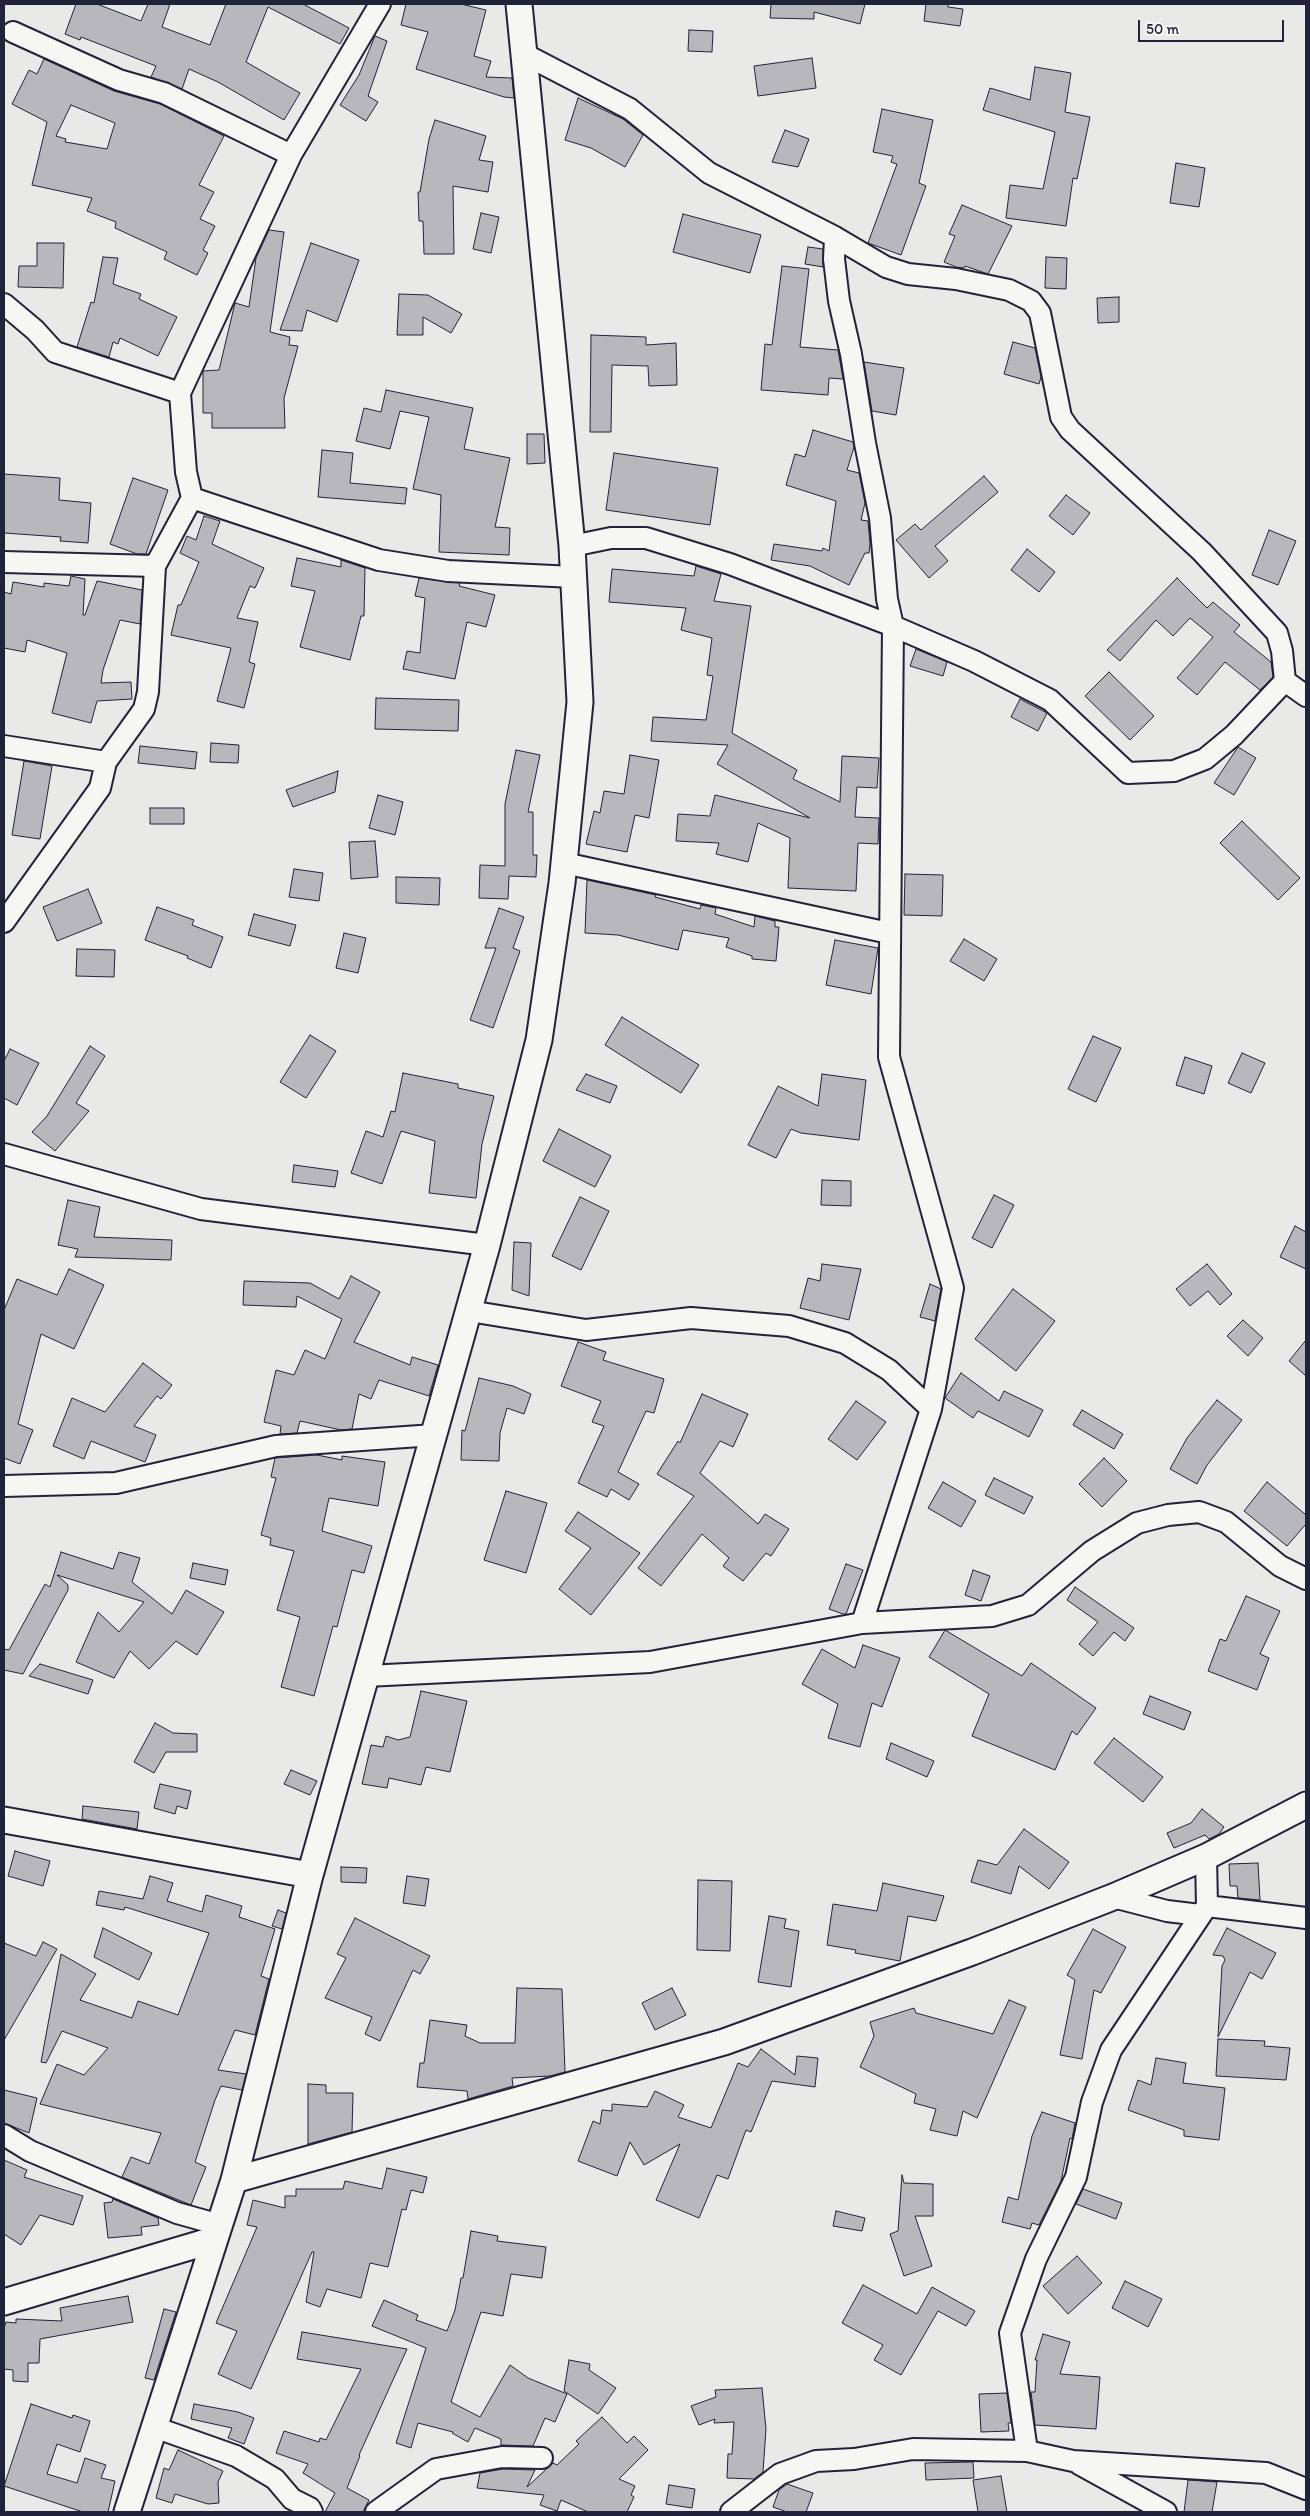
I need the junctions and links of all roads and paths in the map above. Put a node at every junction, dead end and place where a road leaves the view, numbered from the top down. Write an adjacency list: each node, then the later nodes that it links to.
1 (380, 4): 5 (street)
2 (519, 4): 4 (street)
3 (13, 32): 5 (street)
4 (524, 54): 6 (street); 10 (street)
5 (291, 155): 8 (street)
6 (835, 237): 14 (street); 15 (street)
7 (4, 304): 8 (street)
8 (180, 393): 9 (street)
9 (192, 498): 12 (street); 13 (street)
10 (572, 546): 13 (street); 14 (street)
11 (4, 562): 12 (street)
12 (155, 566): 18 (street)
13 (574, 577): 19 (street)
14 (893, 626): 15 (street); 21 (street)
15 (1285, 681): 16 (street)
16 (1306, 696)
17 (4, 746): 18 (street)
18 (106, 762): 20 (street)
19 (564, 862): 21 (street); 23 (street)
20 (4, 922)
21 (889, 933): 25 (street)
22 (4, 1154): 23 (street)
23 (487, 1245): 24 (street)
24 (469, 1310): 25 (street); 26 (street)
25 (931, 1409): 29 (street)
26 (434, 1435): 27 (street); 30 (street)
27 (4, 1486)
28 (1306, 1579): 29 (street)
29 (862, 1623): 30 (street)
30 (366, 1676): 34 (street)
31 (1306, 1804): 33 (street)
32 (4, 1820): 34 (street)
33 (1206, 1857): 35 (street); 36 (street)
34 (310, 1874): 39 (street)
35 (1113, 1897): 36 (street); 39 (street)
36 (1204, 1911): 37 (street); 43 (street)
37 (1306, 1918)
38 (4, 2135): 40 (street)
39 (234, 2180): 40 (street)
40 (216, 2232): 41 (street); 42 (street)
41 (4, 2302)
42 (154, 2427): 47 (street); 48 (street)
43 (1027, 2451): 45 (street); 50 (street)
44 (542, 2458): 49 (street)
45 (1073, 2461): 46 (street); 51 (street)
46 (1306, 2489)
47 (128, 2512)
48 (312, 2512)
49 (376, 2512)
50 (731, 2512)
51 (1166, 2512)

